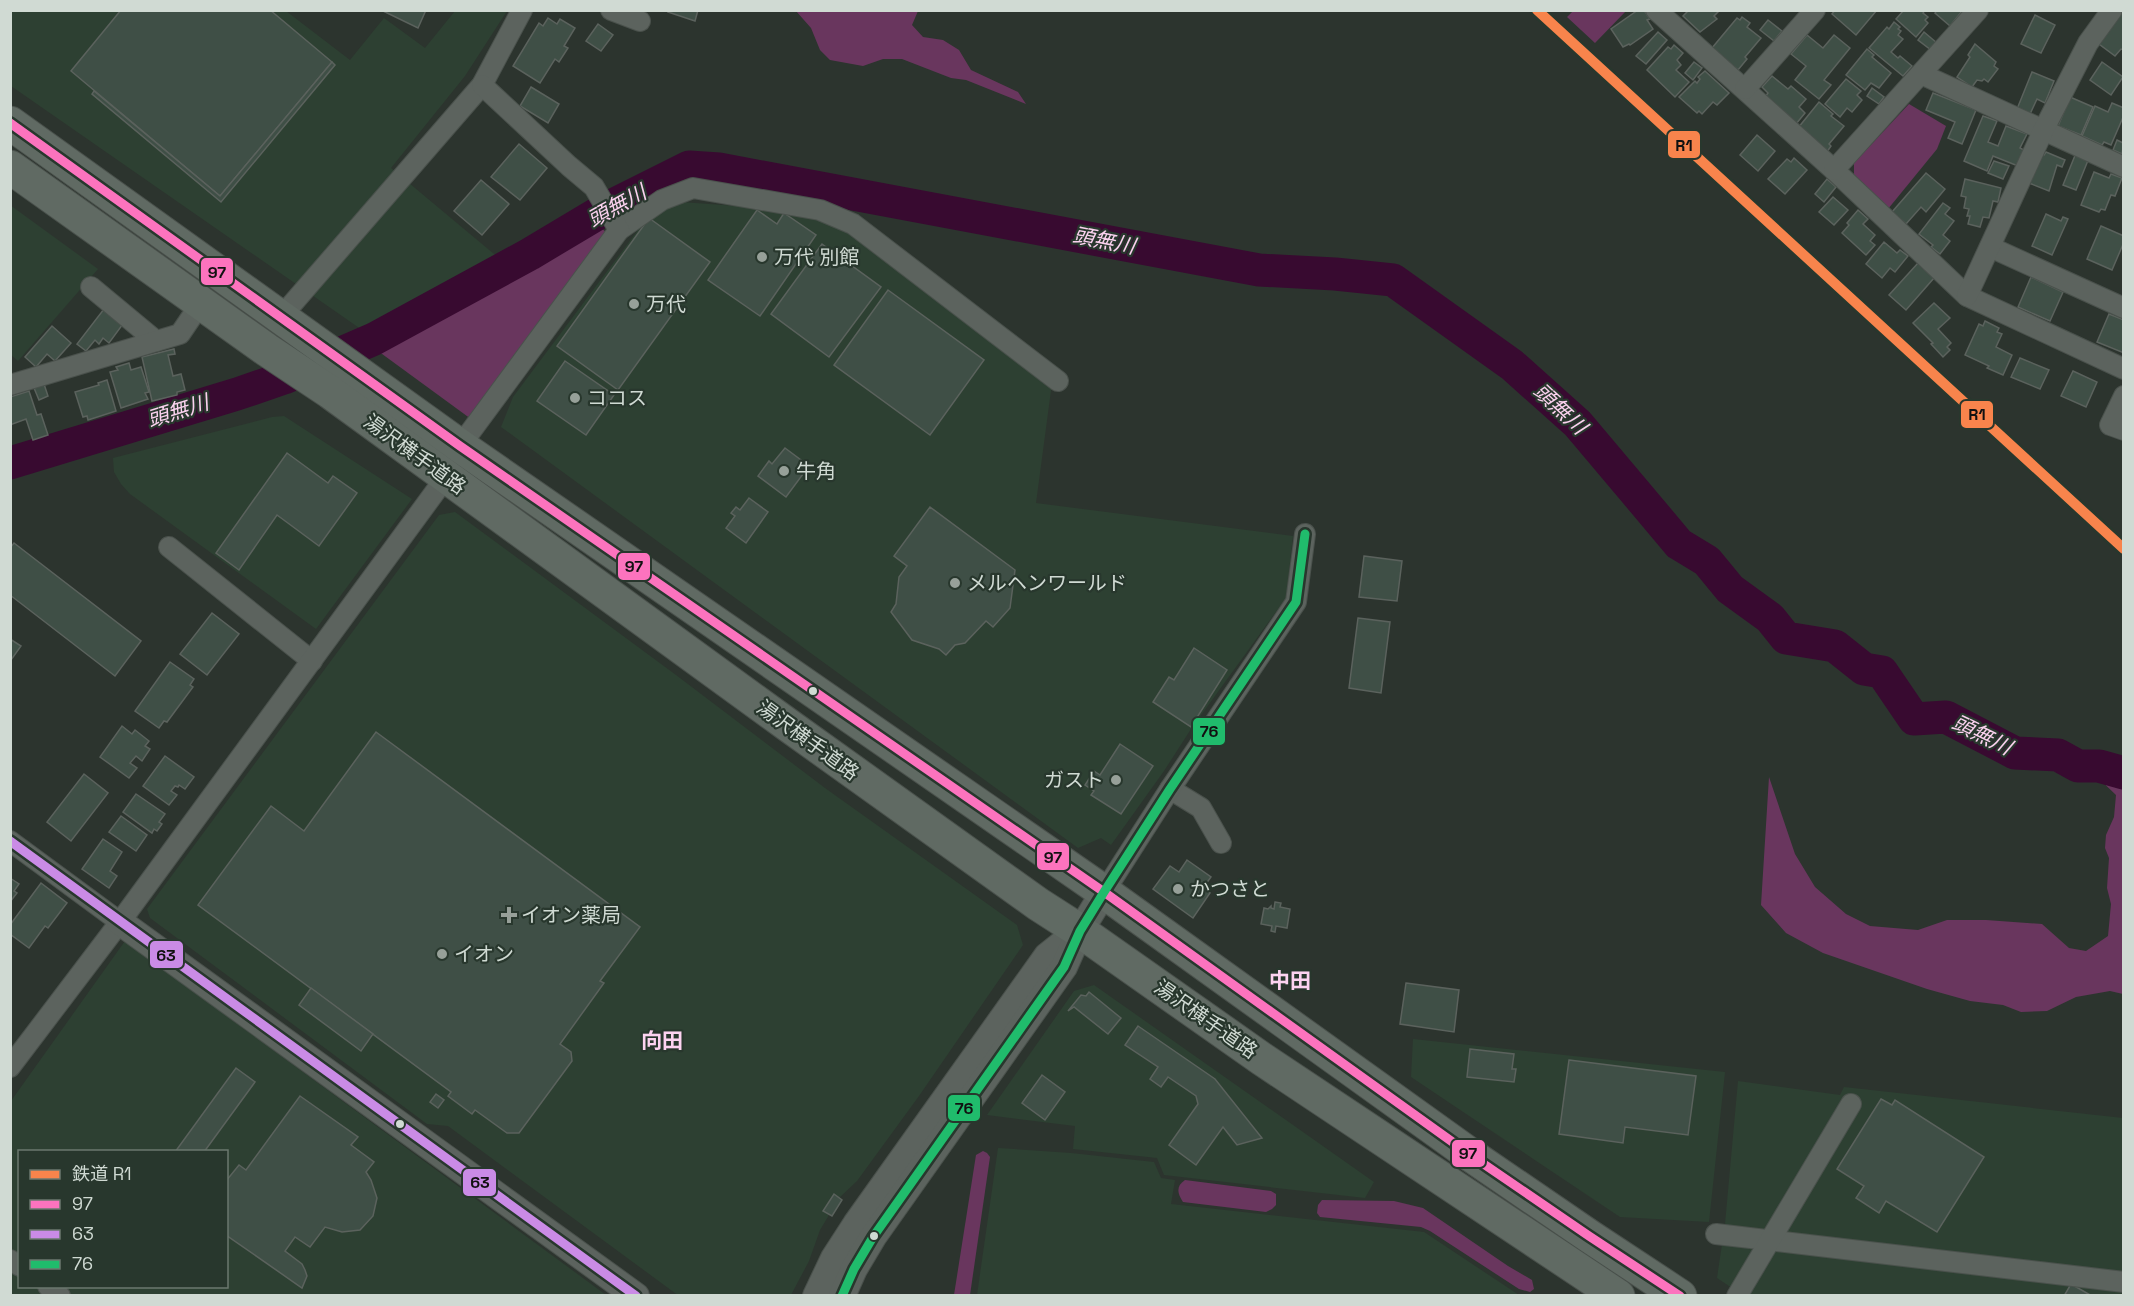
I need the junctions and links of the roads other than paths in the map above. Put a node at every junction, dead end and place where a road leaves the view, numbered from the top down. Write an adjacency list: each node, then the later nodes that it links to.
1 (522, 10): 9 (street)
2 (611, 10): 7 (street)
3 (1815, 10): 10 (street)
4 (1978, 10): 8 (street)
5 (2112, 10): 12 (street)
6 (1662, 12): 10 (street)
7 (640, 21)
8 (1921, 74): 12 (street); 15 (street)
9 (482, 85): 16 (street); 22 (street)
10 (1745, 89): 15 (street)
11 (10, 123): 22 (highway, 湯沢横手道路)
12 (2044, 129): 13 (street); 17 (street)
13 (2124, 166)
14 (10, 167): 20 (highway, 湯沢横手道路)
15 (1834, 170): 19 (street)
16 (616, 224): 26 (street); 30 (street)
17 (1990, 247): 19 (street); 21 (street)
18 (91, 287): 23 (street)
19 (1967, 296): 25 (street)
20 (201, 303): 23 (street); 31 (highway, 湯沢横手道路)
21 (2124, 308)
22 (280, 318): 30 (highway, 湯沢横手道路)
23 (156, 341): 27 (street)
24 (10, 368): 27 (street)
25 (2124, 369)
26 (1058, 381)
27 (18, 383)
28 (2124, 396): 29 (street)
29 (2124, 430)
30 (460, 446): 38 (highway, 湯沢横手道路)
31 (446, 477): 34 (street); 40 (highway, 湯沢横手道路)
32 (1305, 534): 35 (street)
33 (169, 547): 34 (street)
34 (312, 661): 39 (street)
35 (1170, 789): 37 (street); 38 (street)
36 (10, 841): 39 (street)
37 (1221, 843)
38 (1104, 892): 40 (street); 50 (highway, 湯沢横手道路)
39 (120, 922): 41 (street); 46 (street)
40 (1080, 931): 47 (street); 48 (street); 49 (highway, 湯沢横手道路)
41 (10, 1067)
42 (1851, 1104): 44 (street)
43 (1716, 1234): 44 (street)
44 (1769, 1240): 45 (street); 51 (street)
45 (2124, 1282)
46 (636, 1296)
47 (816, 1296)
48 (842, 1296)
49 (1618, 1296)
50 (1680, 1296)
51 (1737, 1296)

